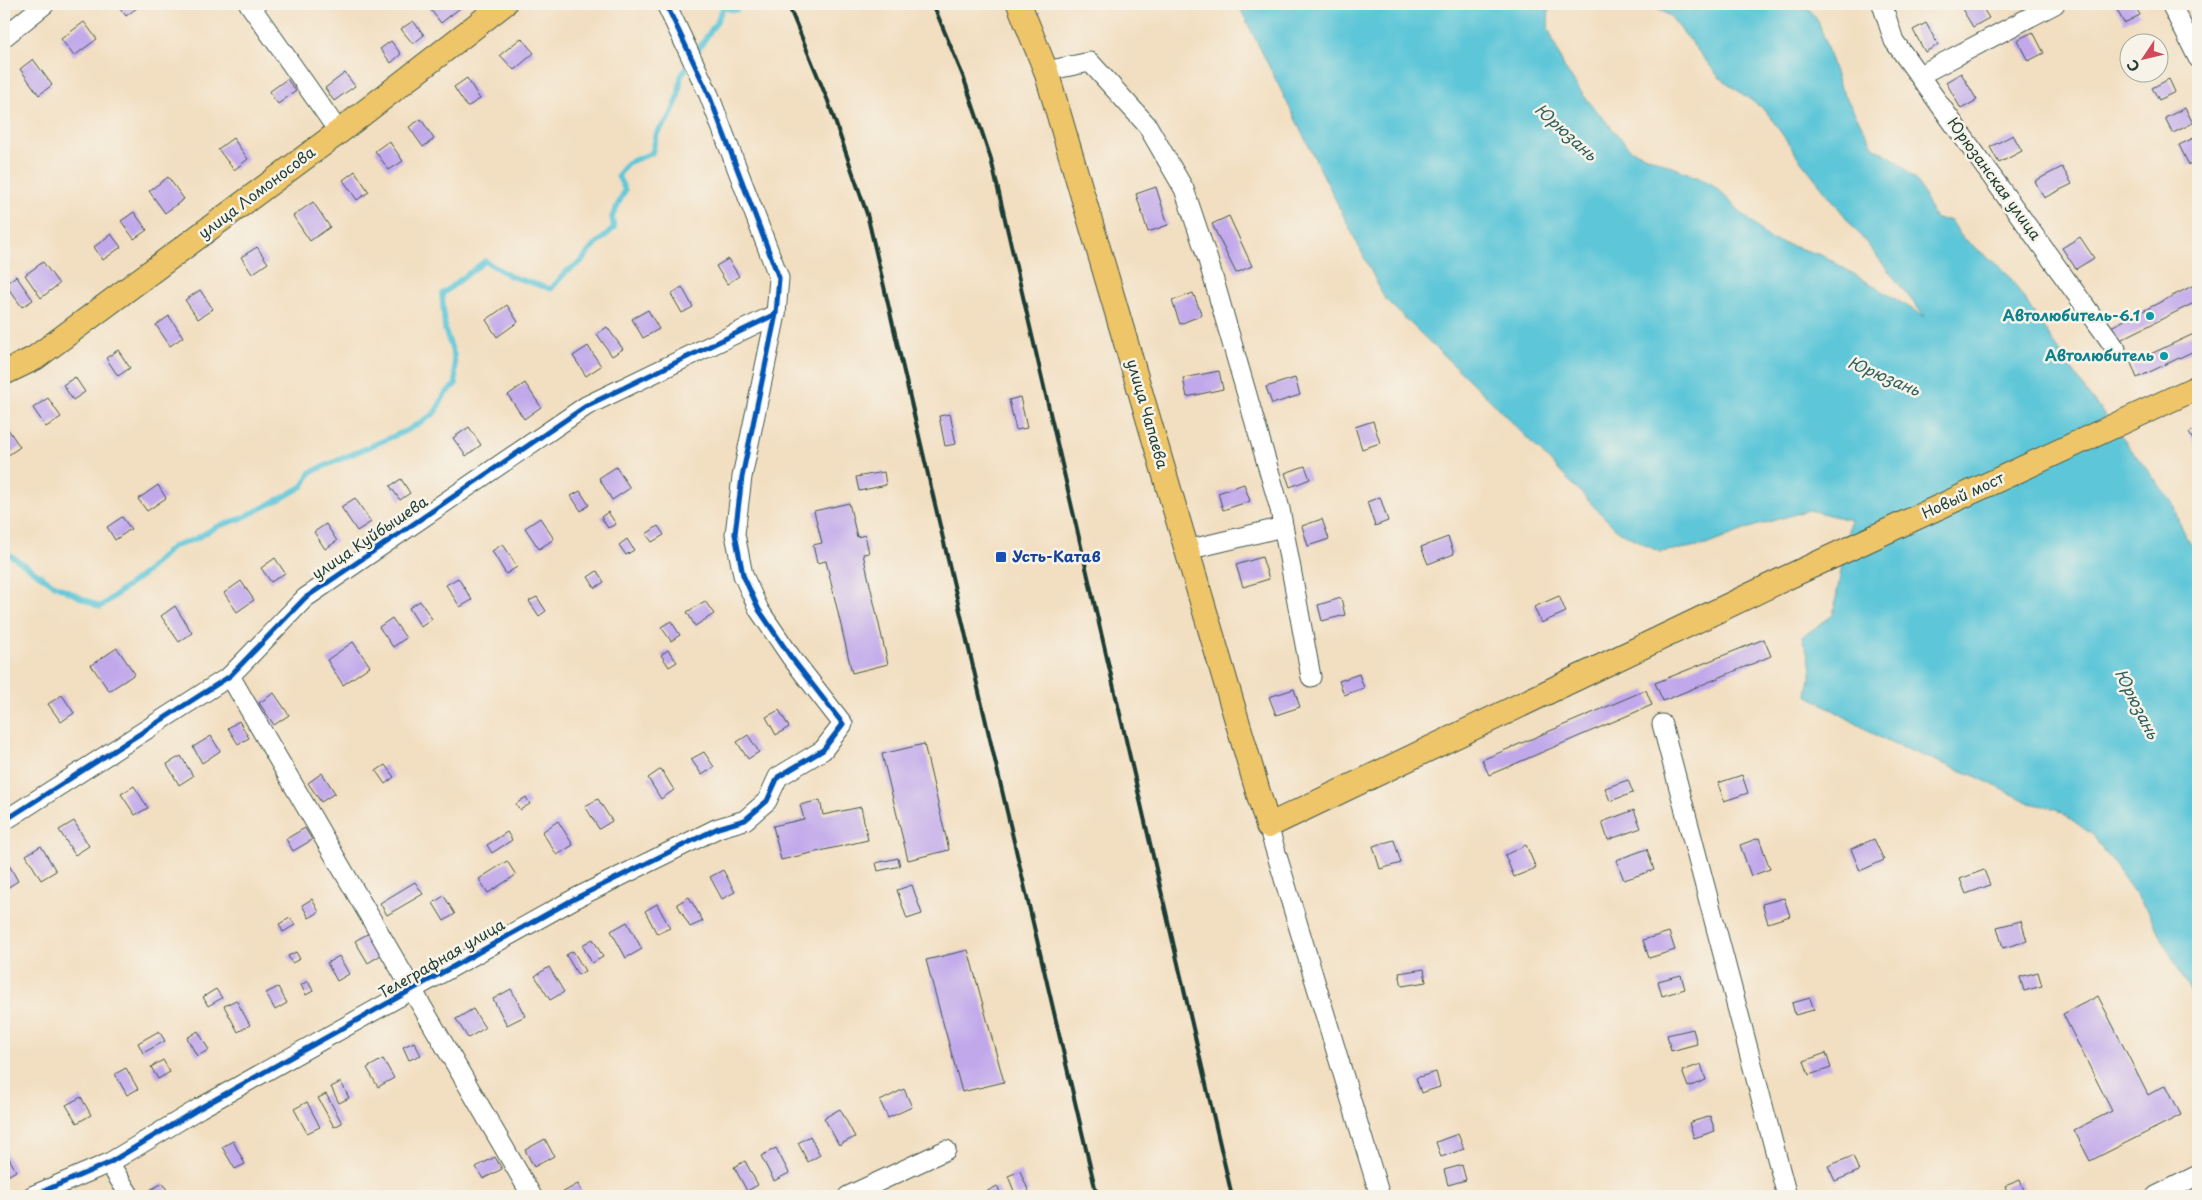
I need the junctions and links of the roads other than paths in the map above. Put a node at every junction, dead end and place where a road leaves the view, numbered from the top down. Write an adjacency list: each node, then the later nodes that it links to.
1 (45, 4): 9 (street)
2 (249, 4): 13 (street)
3 (504, 4): 13 (main road, улица Ломоносова)
4 (666, 4): 14 (street)
5 (1020, 4): 11 (main road, улица Чапаева)
6 (1882, 4): 12 (street, Юрюзанская улица)
7 (2055, 4): 12 (street)
8 (2171, 4): 10 (street)
9 (4, 37)
10 (2198, 58)
11 (1046, 71): 18 (street); 19 (main road, улица Чапаева)
12 (1920, 75): 15 (street, Юрюзанская улица)
13 (339, 132): 16 (main road, улица Ломоносова)
14 (776, 314): 20 (street, улица Куйбышева); 25 (street, Телеграфная улица)
15 (2116, 349)
16 (4, 373)
17 (2198, 387): 24 (main road, Новый мост)
18 (1283, 527): 19 (street); 21 (street)
19 (1187, 550): 24 (main road, улица Чапаева)
20 (230, 676): 23 (street, улица Куйбышева); 25 (street)
21 (1311, 677)
22 (1662, 724): 34 (street)
23 (4, 821)
24 (1268, 826): 33 (street)
25 (413, 990): 27 (street, Телеграфная улица); 31 (street)
26 (946, 1150): 32 (street)
27 (109, 1163): 29 (street, Телеграфная улица); 30 (street)
28 (2198, 1175): 35 (street)
29 (32, 1196)
30 (130, 1196)
31 (532, 1196)
32 (848, 1196)
33 (1380, 1196)
34 (1787, 1196)
35 (2156, 1196)

